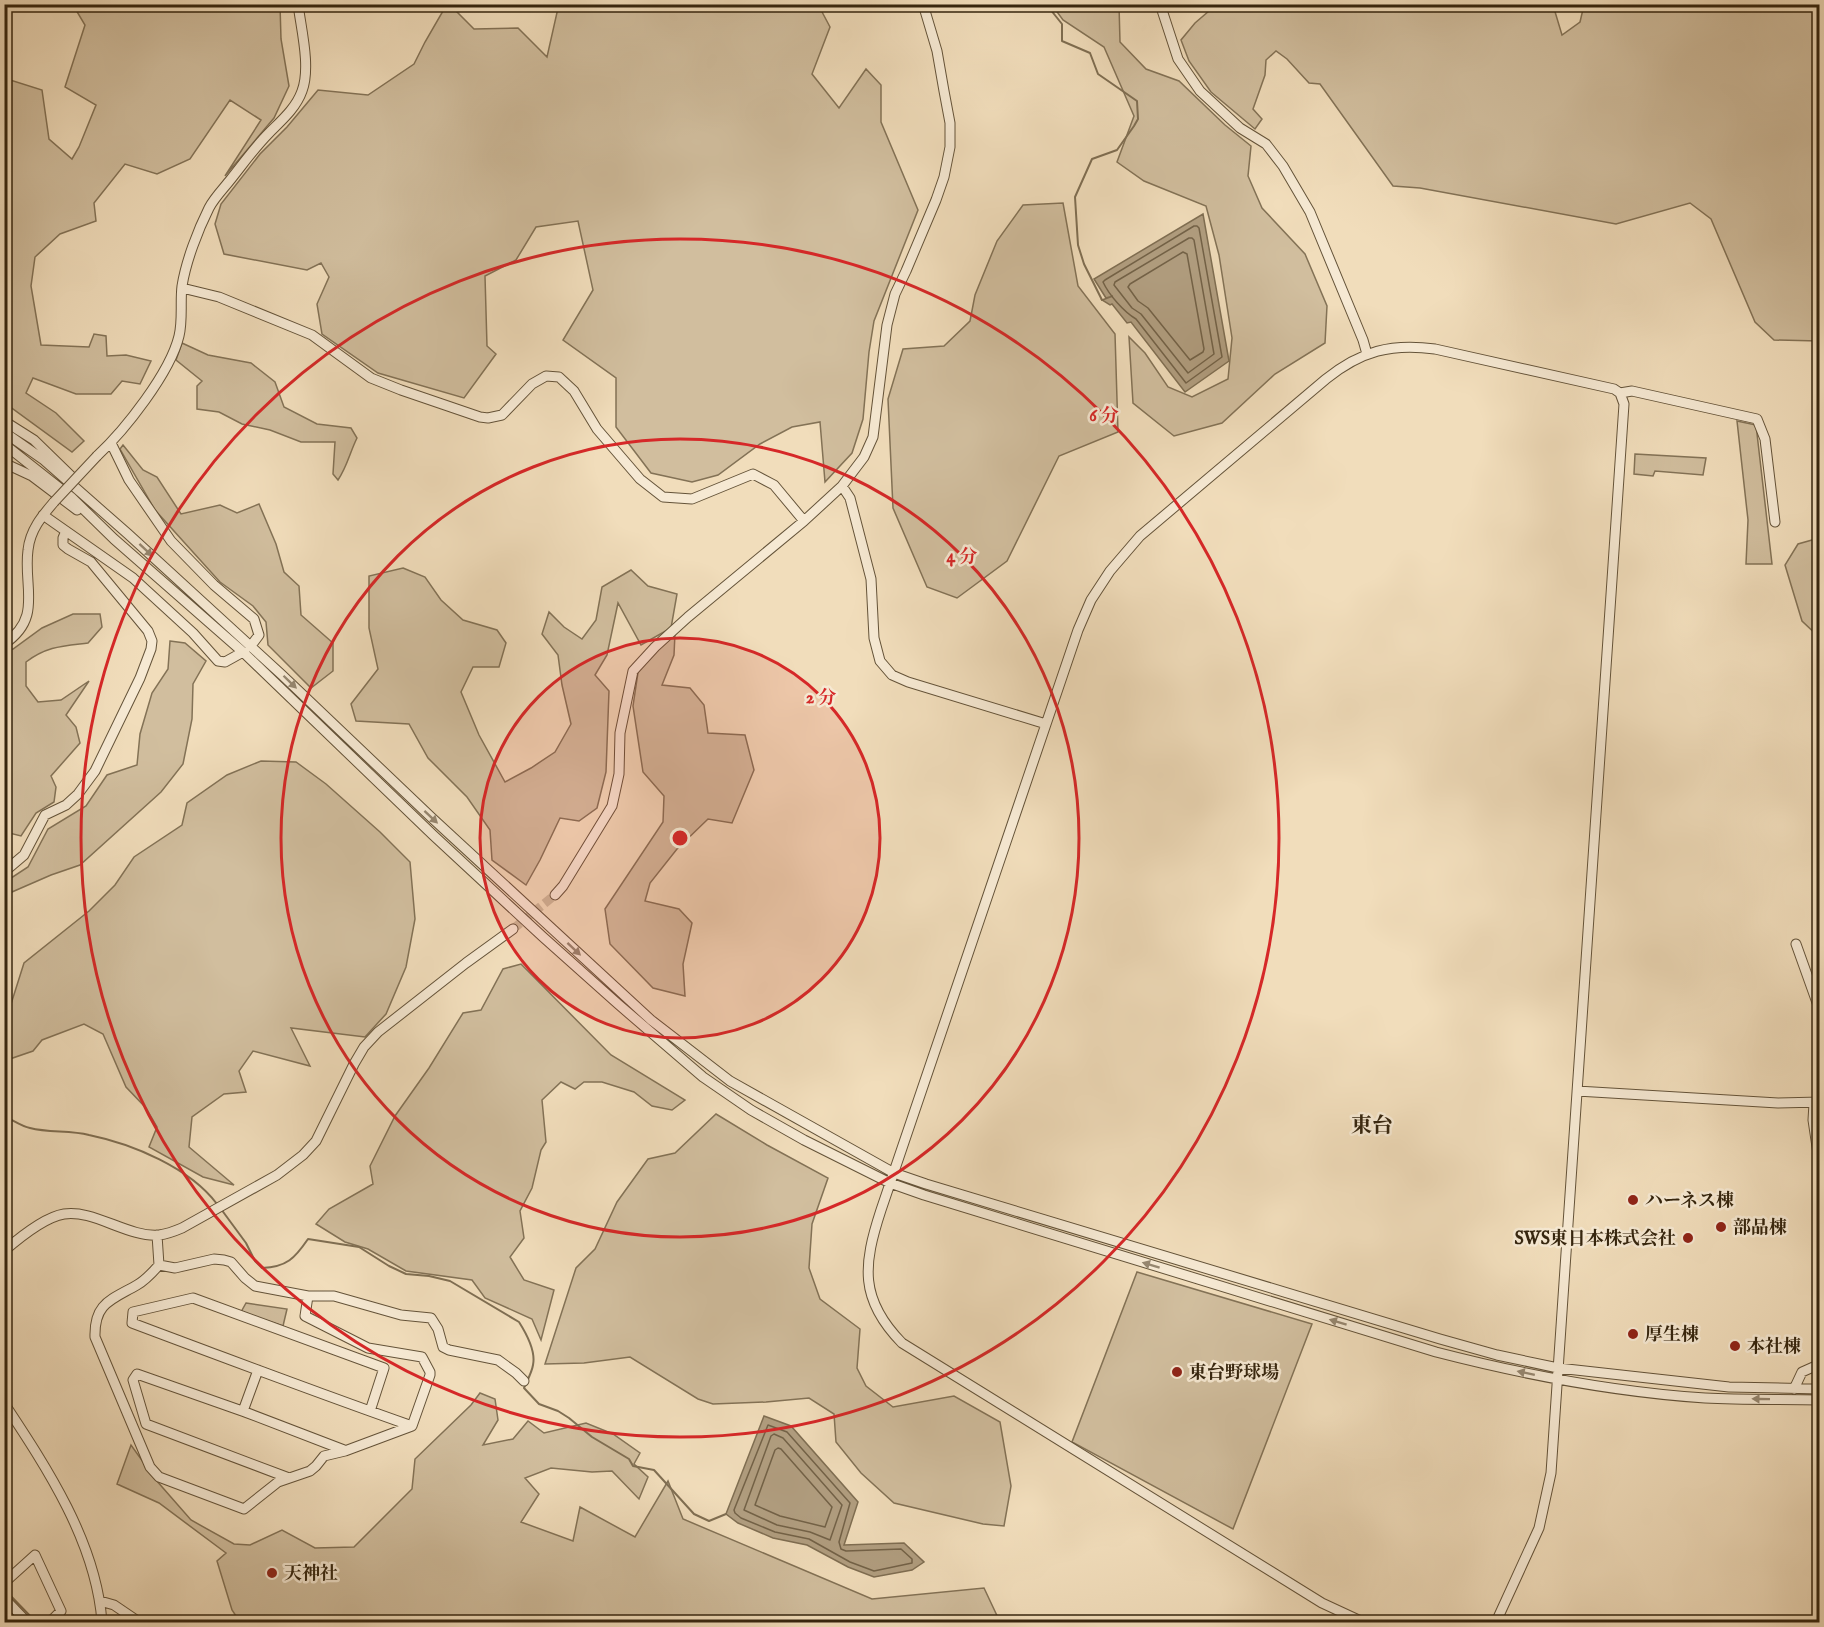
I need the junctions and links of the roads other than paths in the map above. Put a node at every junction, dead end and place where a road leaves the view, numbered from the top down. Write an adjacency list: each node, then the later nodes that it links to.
1 (298, 4): 4 (street)
2 (923, 4): 12 (street)
3 (1160, 4): 5 (street)
4 (182, 288): 9 (street); 14 (street)
5 (1367, 354): 6 (street); 21 (street)
6 (1620, 393): 15 (street); 27 (street)
7 (4, 421): 17 (street)
8 (4, 432): 17 (street)
9 (111, 443): 13 (street, bridge); 20 (street)
10 (4, 444): 18 (street)
11 (4, 463): 18 (street)
12 (842, 486): 14 (street); 21 (street)
13 (43, 515): 16 (street); 19 (street)
14 (804, 521): 23 (street)
15 (1775, 522)
16 (66, 531): 20 (street); 22 (street)
17 (128, 534): 20 (street, one-way to 20)
18 (114, 539): 20 (street)
19 (4, 644)
20 (247, 649): 30 (street, one-way to 30); 31 (street)
21 (1046, 724): 30 (street)
22 (4, 872)
23 (555, 895)
24 (513, 929): 32 (street)
25 (1796, 944): 26 (street)
26 (1820, 1011)
27 (1576, 1091): 28 (street); 37 (street)
28 (1817, 1102): 29 (street)
29 (1820, 1167)
30 (894, 1173): 31 (street); 37 (street)
31 (890, 1183): 39 (street, one-way to 31); 57 (street)
32 (157, 1235): 33 (street); 34 (street)
33 (4, 1251)
34 (159, 1265): 35 (street); 49 (street)
35 (308, 1296): 40 (street); 47 (street)
36 (1820, 1364): 41 (street)
37 (1558, 1368): 39 (street); 41 (street)
38 (258, 1370): 45 (street); 46 (street); 46 (street)
39 (1557, 1380): 43 (street, one-way to 39); 58 (street)
40 (524, 1381)
41 (1794, 1389): 42 (street)
42 (1820, 1389)
43 (1820, 1400)
44 (4, 1403): 52 (street)
45 (243, 1411): 48 (street); 49 (street)
46 (370, 1411): 47 (street)
47 (412, 1426): 48 (street)
48 (345, 1450): 49 (street)
49 (289, 1478)
50 (4, 1583): 54 (street)
51 (4, 1598): 53 (street)
52 (100, 1601): 55 (street); 56 (street)
53 (27, 1623)
54 (51, 1623)
55 (102, 1623)
56 (139, 1623)
57 (1363, 1623)
58 (1496, 1623)

